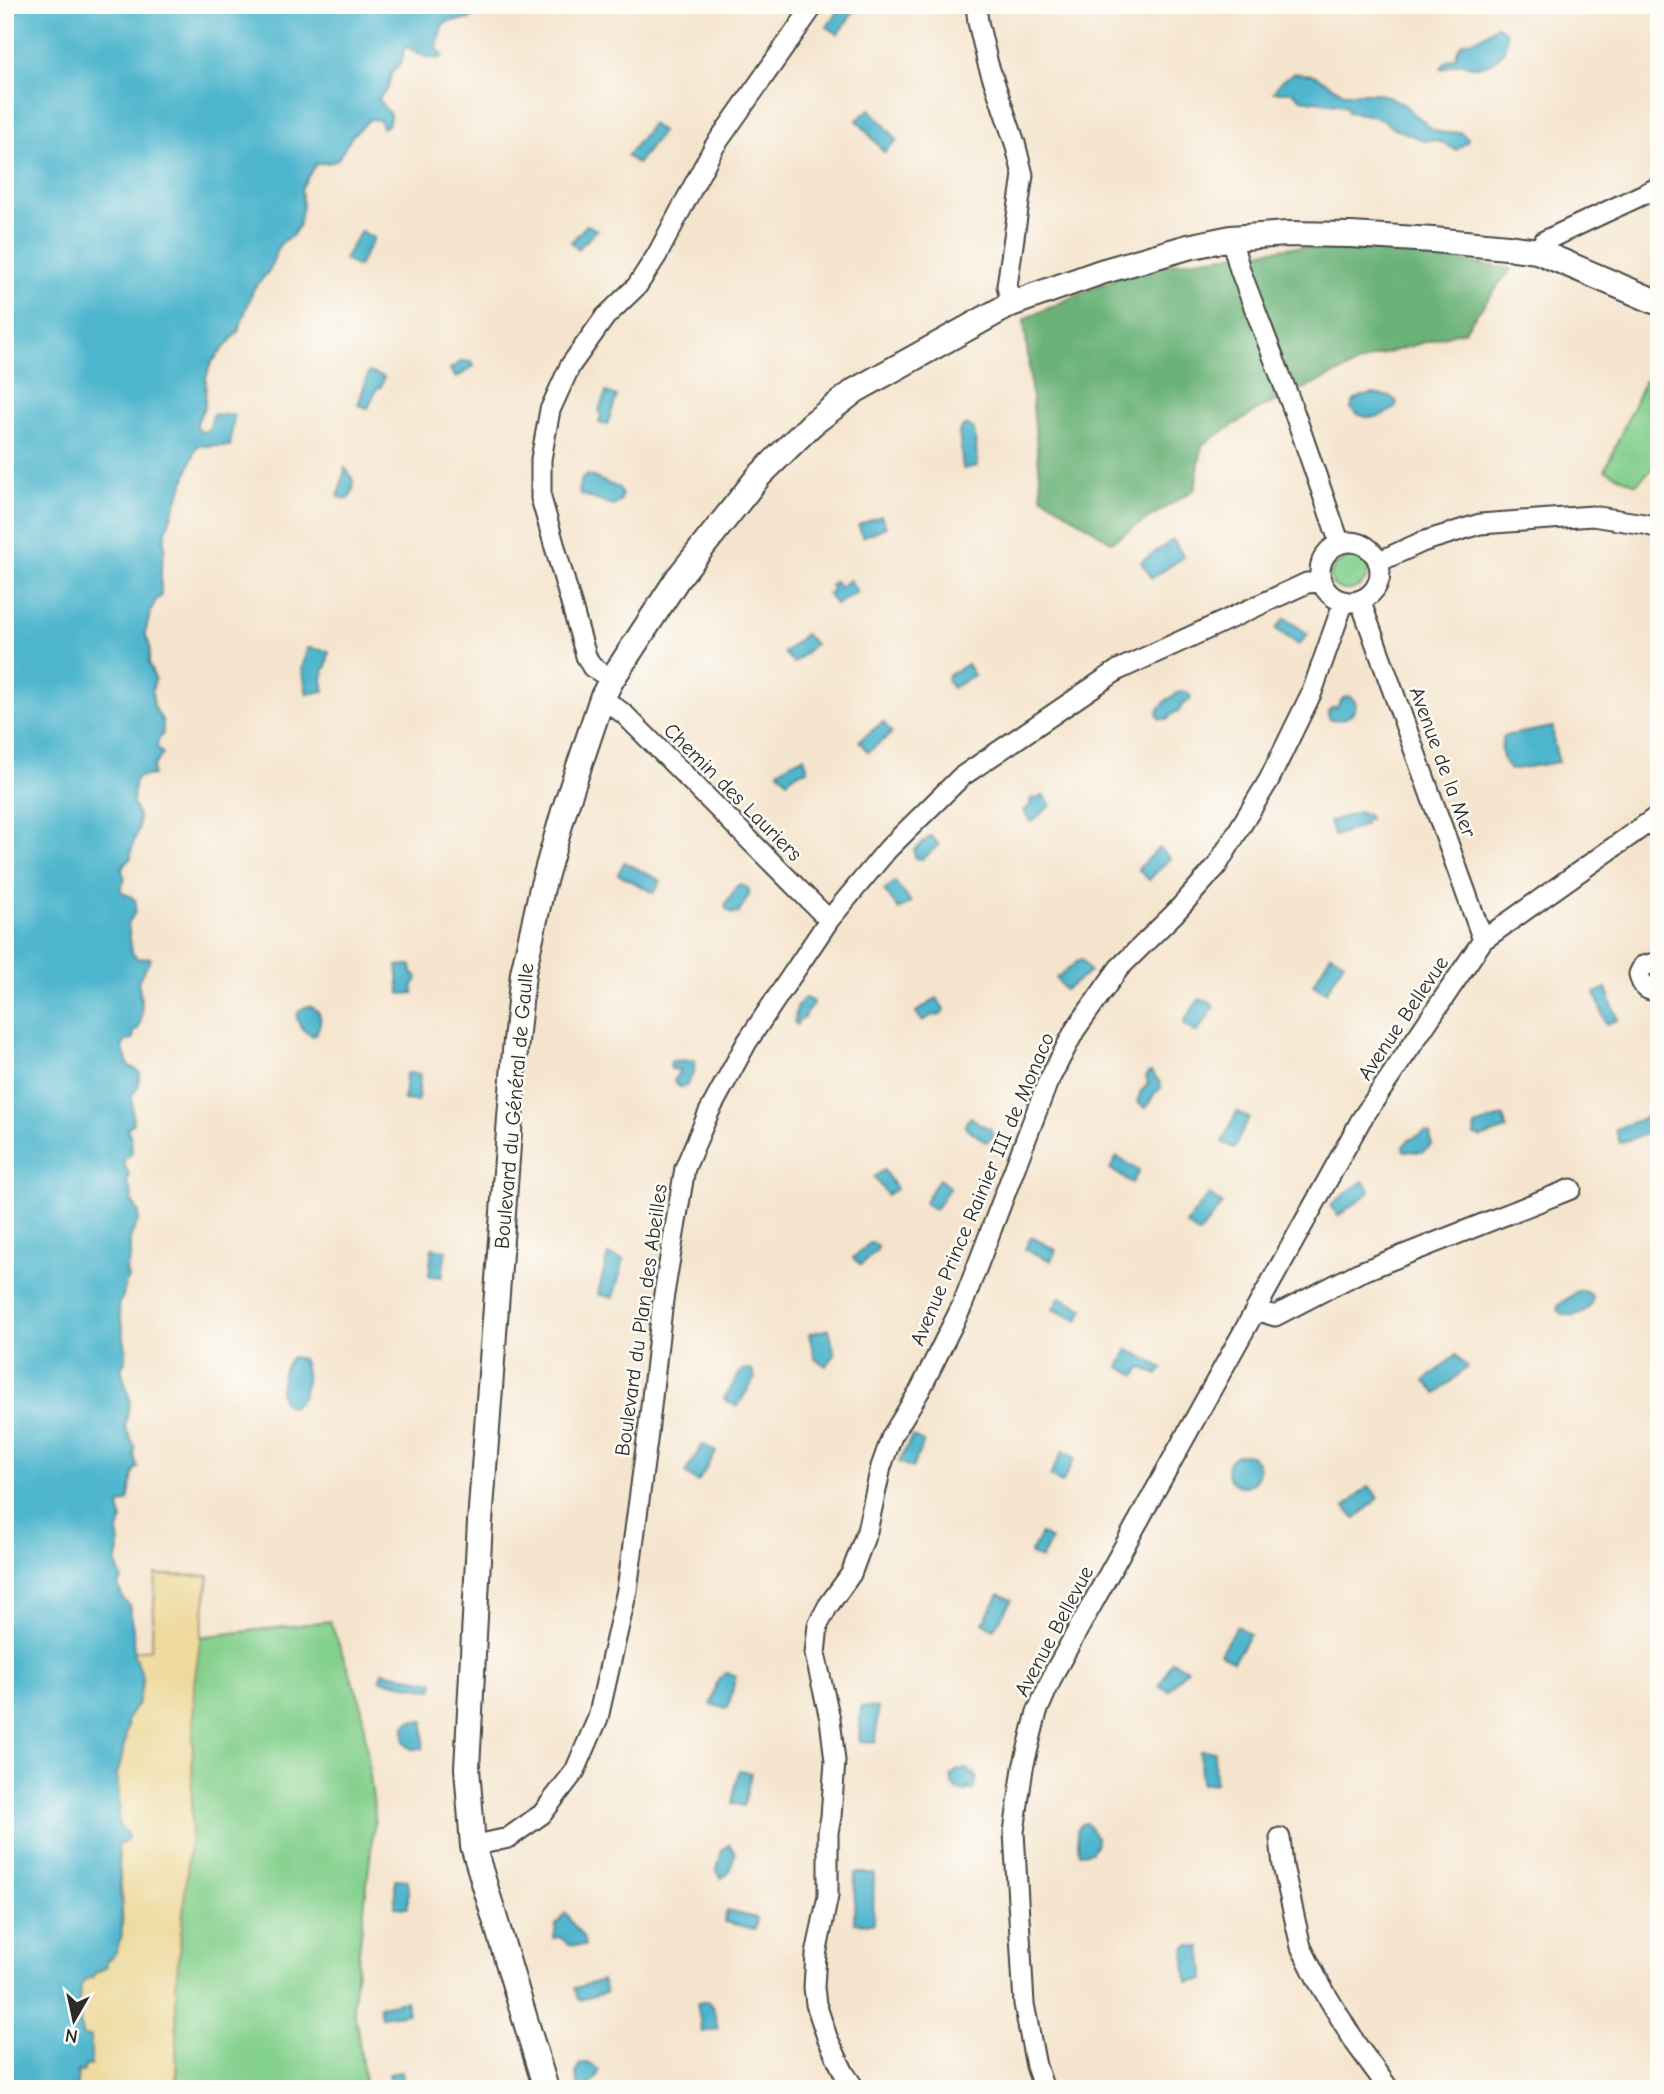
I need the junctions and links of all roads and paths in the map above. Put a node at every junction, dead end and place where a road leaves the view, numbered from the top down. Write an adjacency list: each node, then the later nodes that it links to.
1 (814, 5): 13 (street, Chemin des Lauriers)
2 (976, 5): 7 (street)
3 (1659, 187): 5 (street)
4 (1231, 238): 5 (street, Boulevard du Général de Gaulle); 7 (street, Boulevard du Général de Gaulle); 9 (street)
5 (1537, 251): 6 (street, Boulevard du Général de Gaulle)
6 (1659, 303)
7 (1011, 304): 13 (street, Boulevard du Général de Gaulle)
8 (1659, 528): 10 (street)
9 (1339, 544): 10 (street); 11 (street)
10 (1378, 562): 12 (street)
11 (1321, 582): 12 (street); 15 (street, Boulevard du Plan des Abeilles)
12 (1352, 601): 16 (street, Avenue de la Mer); 24 (street, Avenue Prince Rainier III de Monaco)
13 (607, 688): 15 (street, Chemin des Lauriers); 22 (street, Boulevard du Général de Gaulle)
14 (1659, 815): 16 (street, Avenue Bellevue)
15 (829, 920): 22 (street, Boulevard du Plan des Abeilles)
16 (1483, 940): 20 (street, Avenue Bellevue)
17 (1659, 962): 18 (street)
18 (1659, 988)
19 (1571, 1189): 20 (street)
20 (1256, 1310): 25 (street, Avenue Bellevue)
21 (1280, 1838): 26 (street)
22 (473, 1846): 23 (street, Boulevard du Général de Gaulle)
23 (546, 2089)
24 (855, 2089)
25 (1044, 2089)
26 (1389, 2089)

